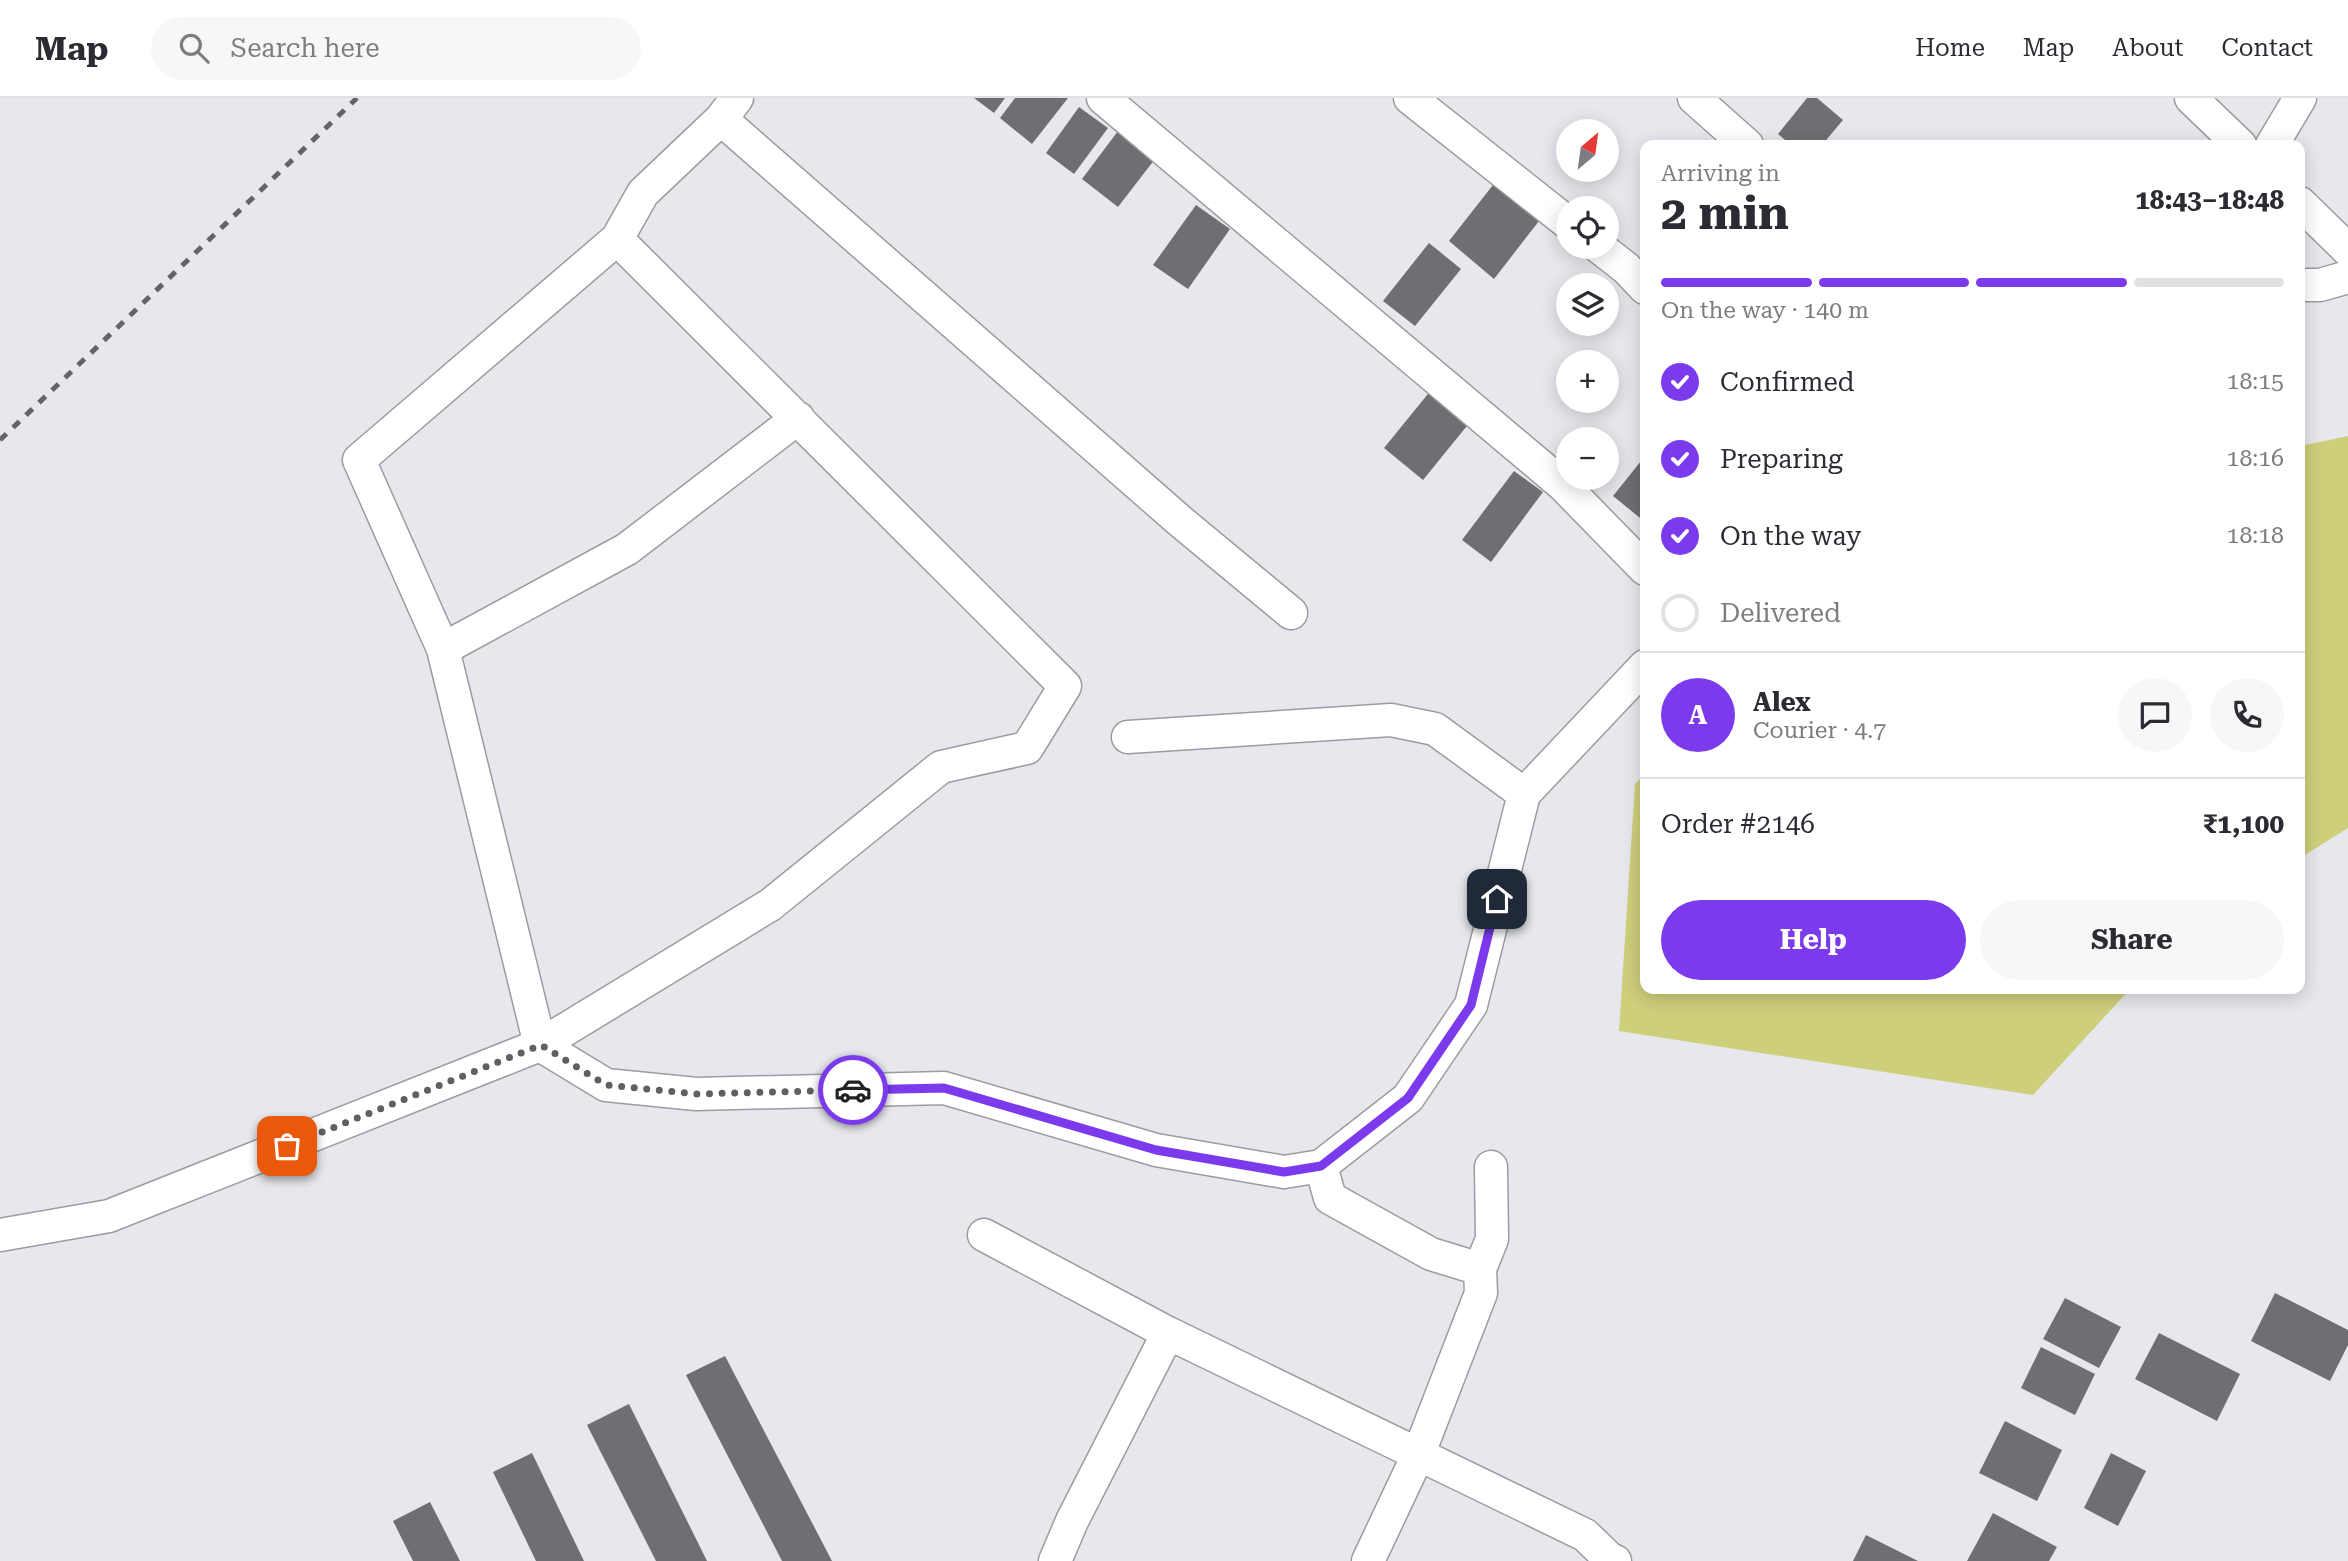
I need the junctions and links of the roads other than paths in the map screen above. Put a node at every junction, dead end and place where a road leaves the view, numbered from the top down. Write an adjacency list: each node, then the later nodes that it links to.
1 (1103, 98): 19 (street)
2 (1410, 98): 11 (street)
3 (1694, 98): 7 (street)
4 (2191, 98): 8 (street)
5 (2300, 98): 9 (street)
6 (729, 109): 12 (street); 20 (street)
7 (1741, 140)
8 (2235, 140)
9 (2275, 140)
10 (2305, 208): 13 (street)
11 (1556, 214)
12 (617, 239): 18 (street); 21 (street)
13 (2348, 250)
14 (1614, 259): 16 (street)
15 (2348, 277): 17 (street)
16 (1640, 283)
17 (2305, 285)
18 (798, 418): 21 (street); 25 (street)
19 (1640, 564)
20 (1292, 613)
21 (443, 649): 25 (street)
22 (1640, 671): 24 (street)
23 (1128, 737): 24 (street)
24 (1524, 794): 26 (street)
25 (541, 1045): 26 (street); 28 (street)
26 (1321, 1166): 30 (street)
27 (1491, 1167): 30 (street)
28 (0, 1235)
29 (984, 1235): 31 (street)
30 (1480, 1269): 32 (street)
31 (1168, 1333): 32 (street); 34 (street)
32 (1419, 1453): 33 (street); 35 (street)
33 (1612, 1560)
34 (1055, 1561)
35 (1368, 1561)

